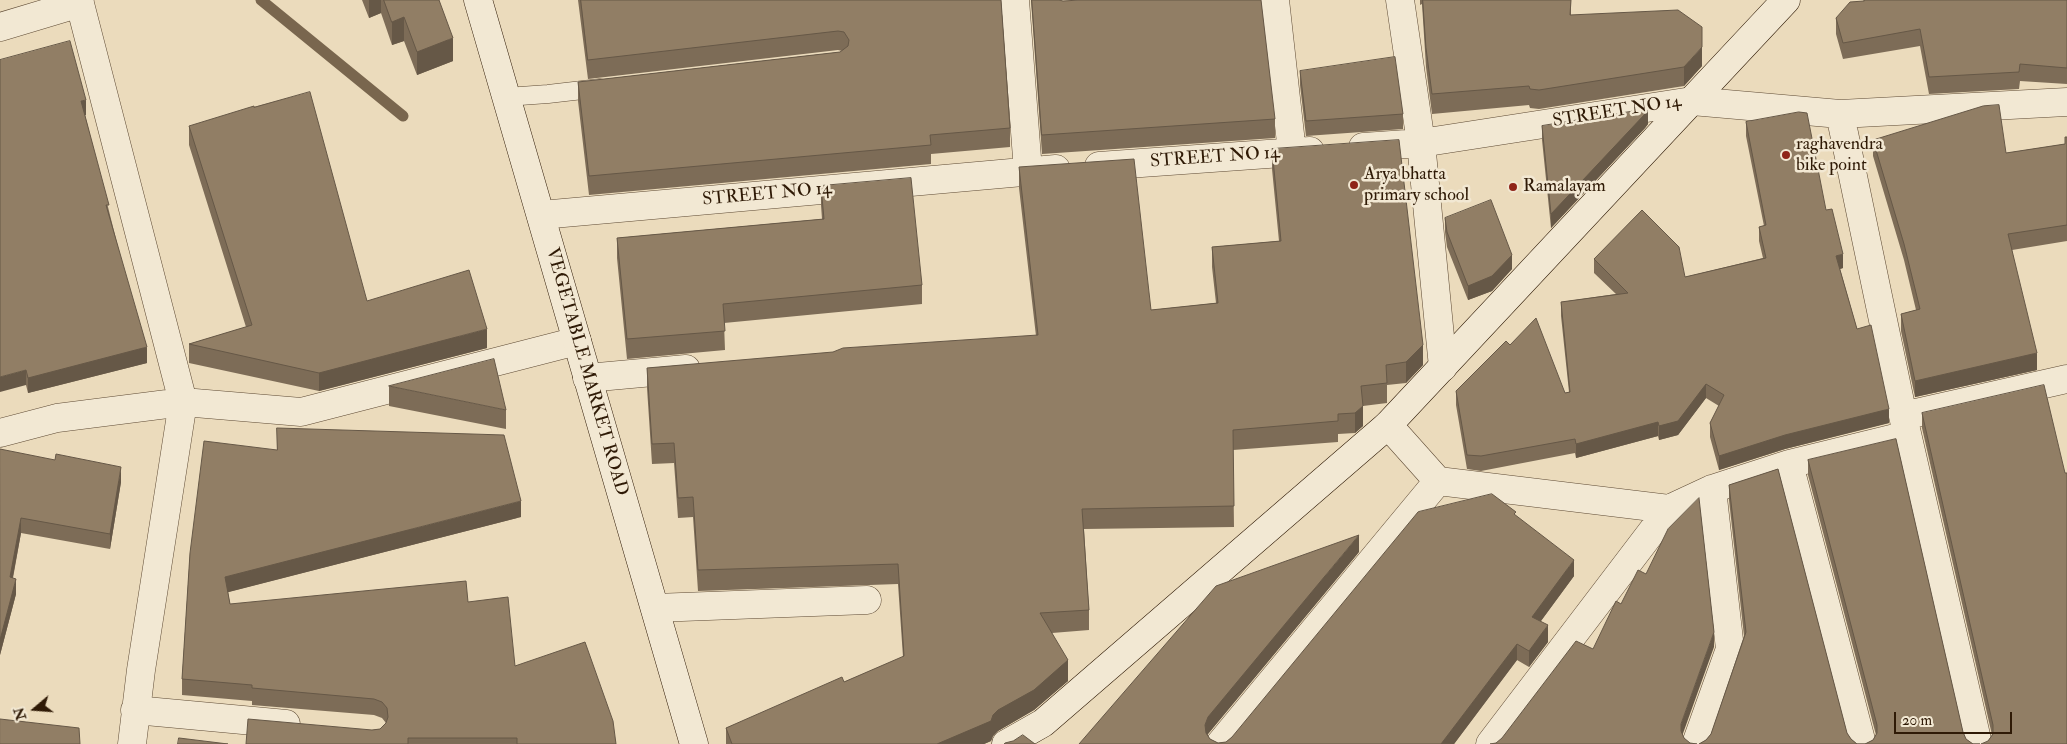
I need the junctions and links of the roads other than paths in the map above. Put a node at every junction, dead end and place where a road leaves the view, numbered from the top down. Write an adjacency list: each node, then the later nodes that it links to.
1 (478, 0): 9 (street, VEGETABLE MARKET ROAD)
2 (1015, 0): 15 (street)
3 (1275, 0): 14 (street)
4 (1400, 0): 13 (street)
5 (1786, 0): 10 (street)
6 (80, 1): 7 (street); 22 (street)
7 (0, 27)
8 (617, 86): 9 (lane)
9 (506, 97): 16 (street, VEGETABLE MARKET ROAD)
10 (1692, 101): 12 (street, STREET NO 14); 13 (street, STREET NO 14); 18 (street)
11 (2067, 102): 12 (street, STREET NO 14)
12 (1840, 114): 24 (street)
13 (1421, 143): 14 (street, STREET NO 14); 18 (street)
14 (1292, 152): 15 (street, STREET NO 14)
15 (1028, 171): 16 (street, STREET NO 14)
16 (541, 215): 17 (street, VEGETABLE MARKET ROAD)
17 (577, 341): 20 (street, VEGETABLE MARKET ROAD); 22 (street)
18 (1443, 367): 23 (street)
19 (706, 368): 20 (street)
20 (587, 378): 31 (street, VEGETABLE MARKET ROAD)
21 (2067, 378): 24 (street)
22 (183, 402): 25 (street); 32 (street)
23 (1388, 425): 27 (street); 36 (street)
24 (1905, 426): 26 (street); 41 (street)
25 (0, 433)
26 (1789, 464): 28 (street); 40 (street)
27 (1438, 481): 29 (street); 37 (street)
28 (1712, 489): 29 (street); 39 (street)
29 (1670, 509): 38 (street)
30 (867, 600): 31 (street)
31 (655, 608): 35 (street, VEGETABLE MARKET ROAD)
32 (135, 710): 33 (street); 34 (street)
33 (313, 726)
34 (132, 744)
35 (694, 744)
36 (1006, 744)
37 (1220, 744)
38 (1490, 744)
39 (1696, 744)
40 (1862, 744)
41 (1978, 744)

